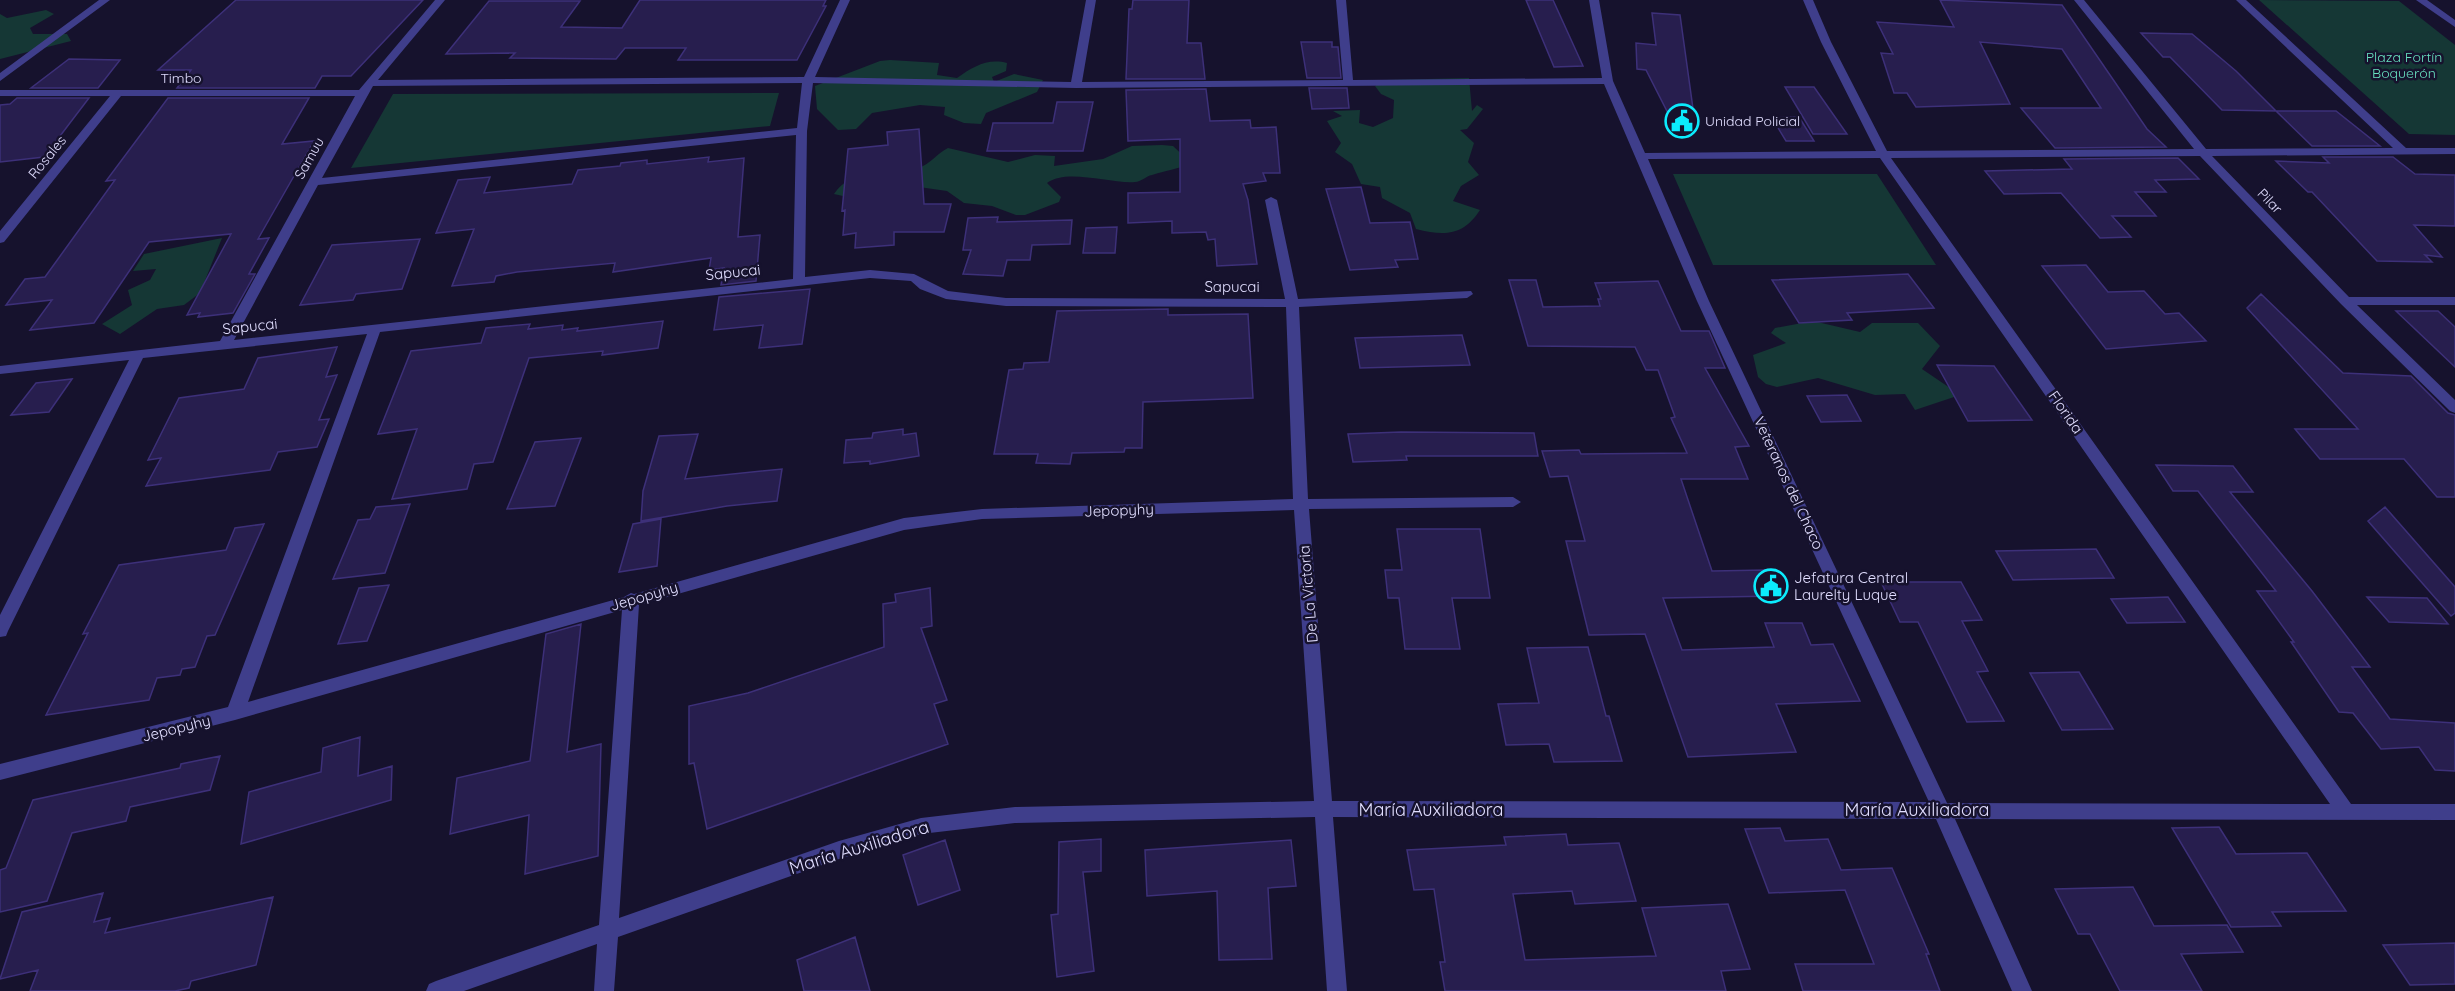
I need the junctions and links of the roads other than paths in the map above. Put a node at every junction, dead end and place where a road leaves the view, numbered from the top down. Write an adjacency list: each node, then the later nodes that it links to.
1 (105, 0): 12 (street)
2 (440, 0): 16 (street, Samuu)
3 (845, 0): 13 (street)
4 (1091, 0): 17 (street)
5 (1341, 0): 15 (street)
6 (1594, 0): 14 (street, Veteranos del Chaco)
7 (1808, 0): 25 (street, Florida)
8 (2079, 0): 24 (street, Pilar)
9 (2241, 0): 22 (street)
10 (2421, 0): 11 (street)
11 (2455, 24)
12 (0, 78)
13 (808, 80): 16 (street); 17 (street); 21 (street)
14 (1608, 81): 15 (street); 26 (street, Veteranos del Chaco)
15 (1348, 82): 17 (street)
16 (371, 83): 20 (street, Samuu)
17 (1076, 85)
18 (0, 93): 19 (street, Timbo)
19 (118, 93): 20 (street, Timbo); 29 (street, Rosales)
20 (362, 93): 27 (street, Samuu)
21 (802, 130): 27 (street); 30 (street)
22 (2402, 150): 23 (street); 24 (street)
23 (2455, 151)
24 (2202, 152): 25 (street); 33 (street, Pilar)
25 (1882, 153): 26 (street); 48 (street, Florida)
26 (1641, 156): 47 (street, Veteranos del Chaco)
27 (313, 182): 36 (street, Samuu)
28 (1271, 200): 34 (street, De La Victoria)
29 (0, 239)
30 (799, 282): 34 (street, Sapucai); 35 (street, Sapucai)
31 (1467, 294): 34 (street, Sapucai)
32 (2455, 301): 33 (street)
33 (2346, 302): 39 (street, Pilar)
34 (1292, 303): 41 (street, De La Victoria)
35 (375, 329): 36 (street, Sapucai); 44 (street)
36 (225, 345): 37 (street, Sapucai)
37 (138, 355): 38 (street, Sapucai); 43 (street)
38 (0, 370)
39 (2455, 408)
40 (1513, 502): 41 (street, Jepopyhy)
41 (1301, 504): 42 (street, Jepopyhy); 46 (street, De La Victoria)
42 (631, 599): 44 (street, Jepopyhy); 50 (street)
43 (0, 632)
44 (235, 713): 45 (street, Jepopyhy)
45 (0, 772)
46 (1325, 808): 47 (street, María Auxiliadora); 50 (street, María Auxiliadora); 53 (street, De La Victoria)
47 (1941, 809): 48 (street, María Auxiliadora); 54 (street, Veteranos del Chaco)
48 (2346, 811): 49 (street, María Auxiliadora)
49 (2455, 812)
50 (609, 931): 51 (street, María Auxiliadora); 52 (street)
51 (436, 991)
52 (604, 991)
53 (1337, 991)
54 (2022, 991)

